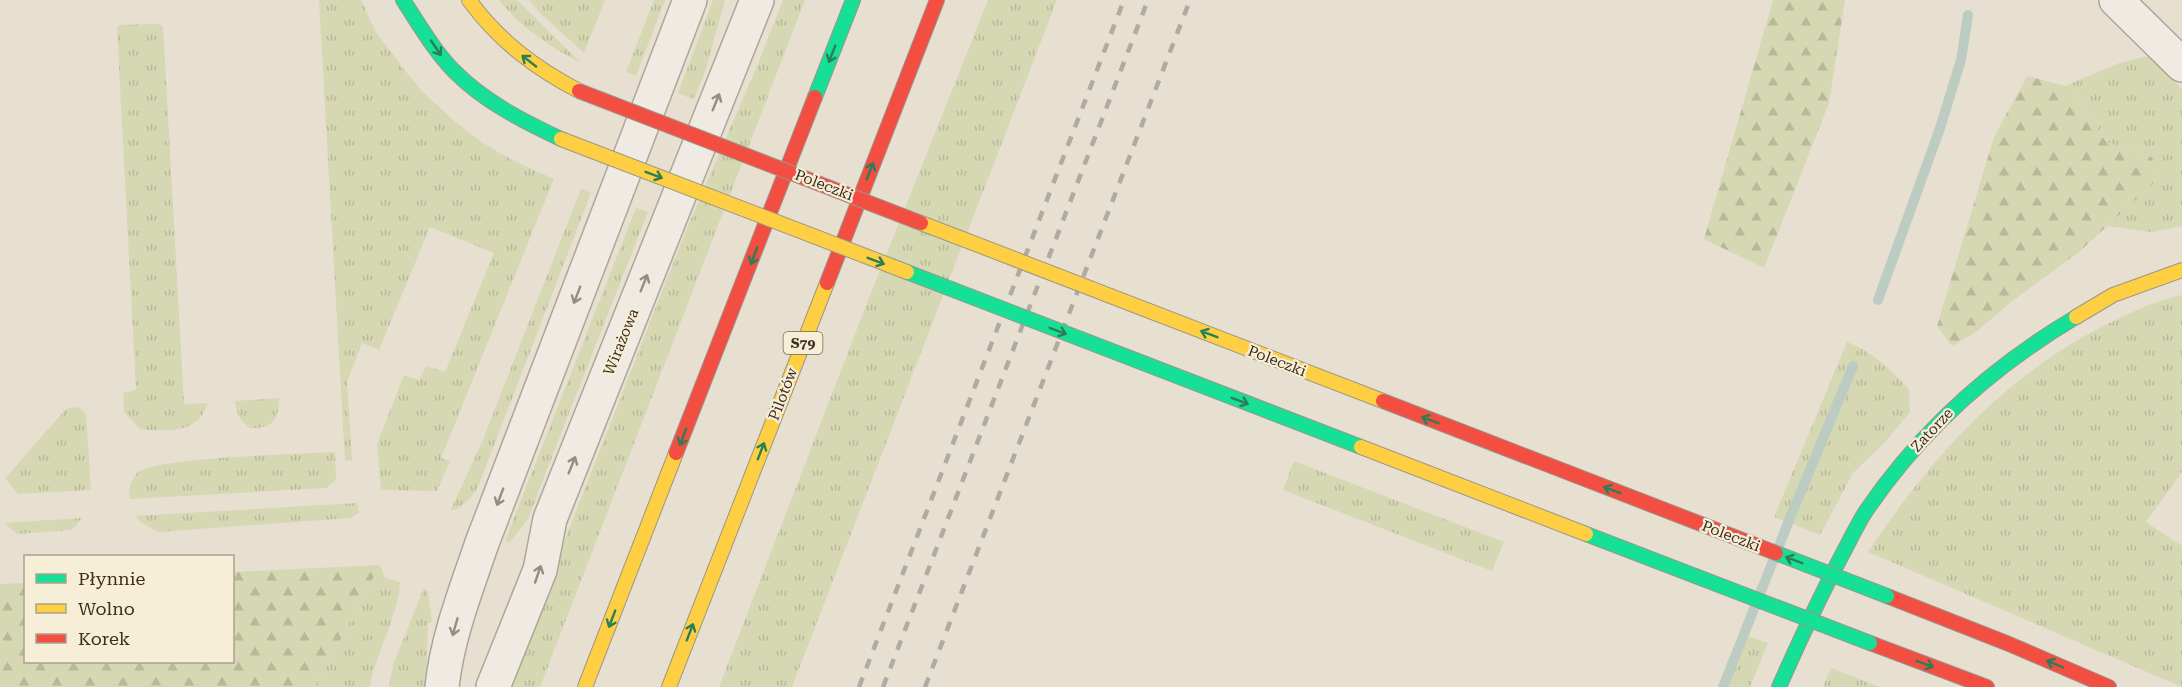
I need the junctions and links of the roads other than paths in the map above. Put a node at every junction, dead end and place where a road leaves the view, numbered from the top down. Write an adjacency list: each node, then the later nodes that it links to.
1 (404, 0): 15 (main road, one-way to 15, bridge)
2 (469, 0): 16 (main road, Poleczki, one-way to 2, bridge)
3 (690, 0): 10 (street, one-way to 10)
4 (757, 0): 11 (street, Wirażowa, one-way to 4)
5 (853, 0): 12 (main road, one-way to 12)
6 (938, 0): 13 (main road, Pilotów / S79, one-way to 6)
7 (2116, 0): 8 (street)
8 (2182, 65)
9 (2182, 270): 14 (main road, Zatorze)
10 (442, 687)
11 (493, 687)
12 (585, 687)
13 (669, 687)
14 (1779, 687)
15 (1987, 687)
16 (2109, 687)

